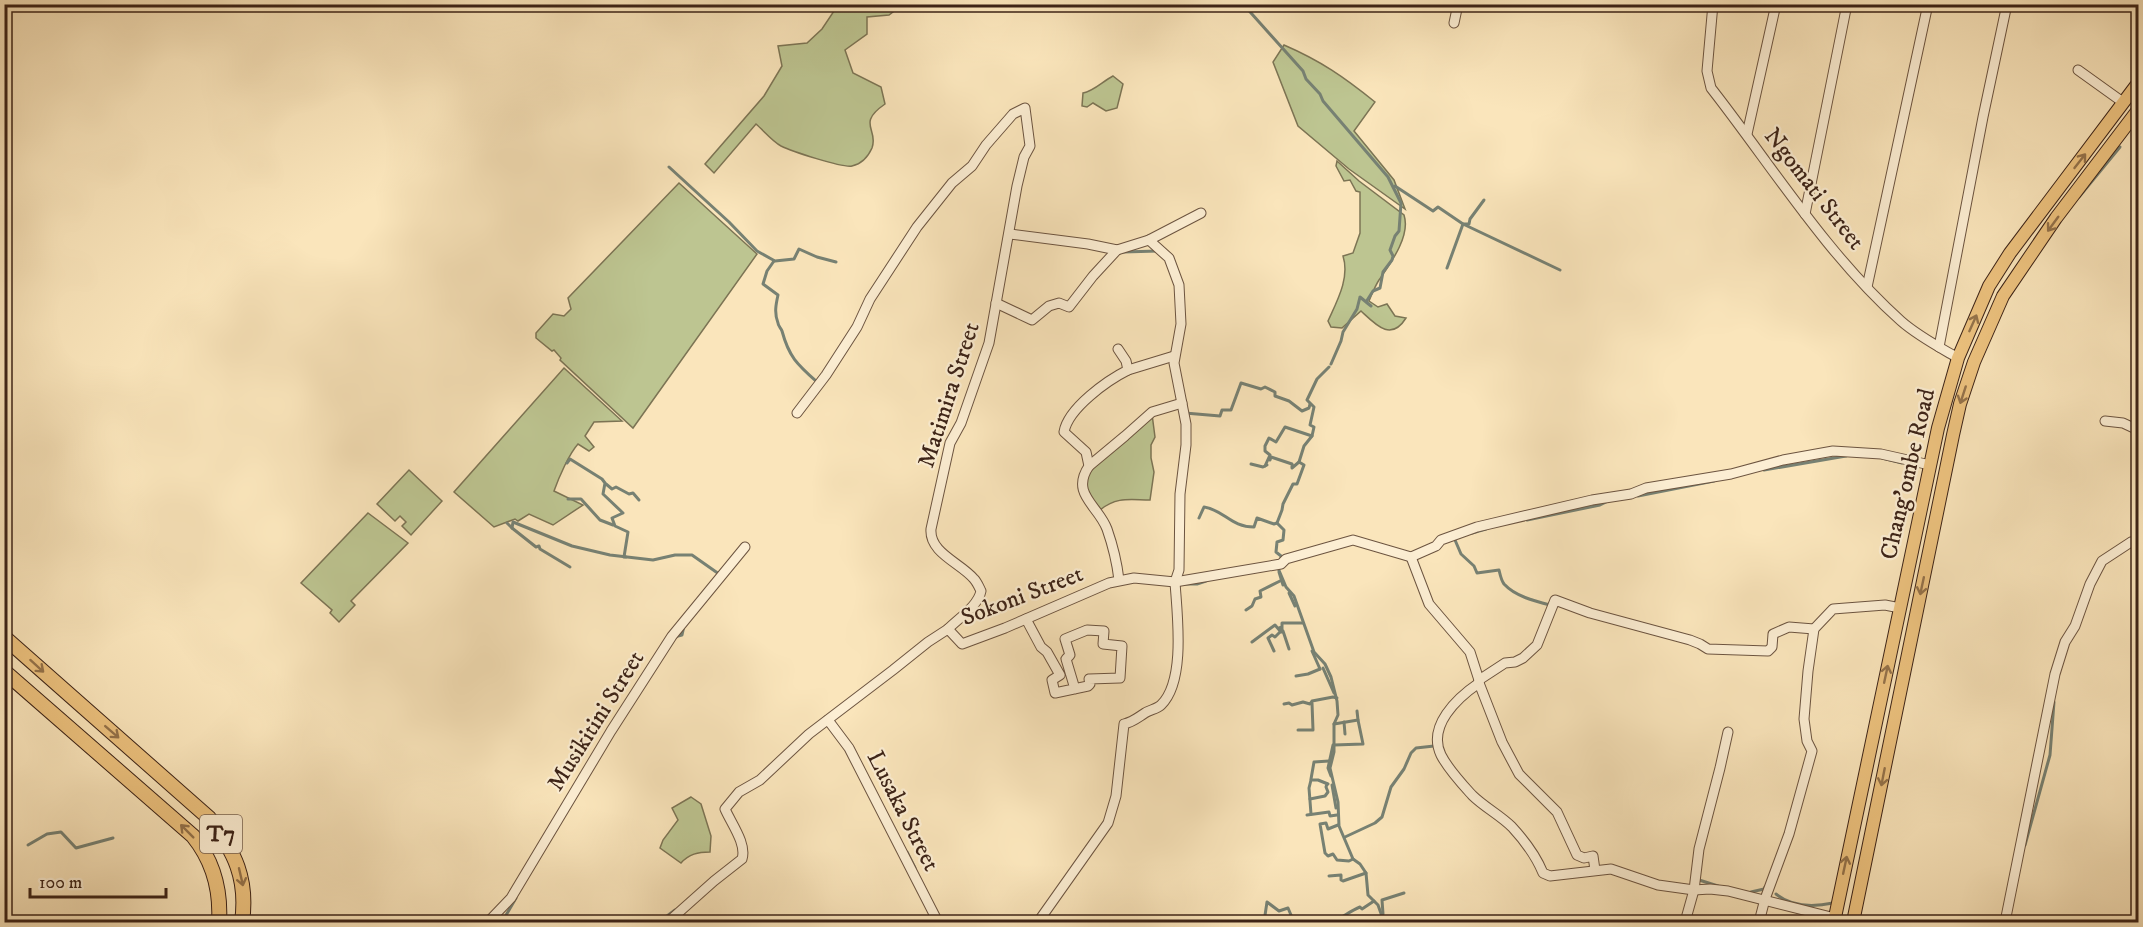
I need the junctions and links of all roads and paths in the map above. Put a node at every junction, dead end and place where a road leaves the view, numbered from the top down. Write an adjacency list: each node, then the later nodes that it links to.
1 (1458, 4): 7 (street)
2 (1713, 4): 12 (street, Ngomati Street)
3 (1776, 4): 12 (street)
4 (1847, 4): 14 (street)
5 (1928, 4): 18 (street)
6 (2007, 4): 20 (street)
7 (1454, 23)
8 (2078, 70): 10 (street)
9 (2138, 84): 10 (main road, Chang'ombe Road)
10 (2124, 103): 23 (main road, Chang'ombe Road, one-way to 10)
11 (2139, 110): 58 (main road, Chang'ombe Road, one-way to 58)
12 (1747, 134): 14 (street, Ngomati Street)
13 (1201, 213): 16 (street)
14 (1805, 214): 18 (street, Ngomati Street)
15 (1010, 234): 17 (street); 19 (street, Matimira Street); 26 (street, Matimira Street)
16 (1149, 240): 17 (street); 22 (street)
17 (1117, 250): 19 (street)
18 (1867, 287): 20 (street, Ngomati Street)
19 (996, 303): 38 (street, Matimira Street)
20 (1939, 347): 23 (street, Ngomati Street)
21 (1118, 349): 24 (street)
22 (1174, 356): 24 (street); 25 (street)
23 (1958, 358): 29 (main road, Chang'ombe Road)
24 (1128, 370): 30 (street)
25 (1182, 403): 30 (street); 35 (street)
26 (797, 412)
27 (2105, 421): 28 (street)
28 (2139, 430)
29 (1930, 465): 33 (street); 49 (main road, Chang'ombe Road, one-way to 29)
30 (1089, 466): 34 (street)
31 (2139, 541): 59 (street)
32 (745, 546): 50 (street, Musikitini Street)
33 (1411, 557): 35 (street, Sokoni Street); 42 (street)
34 (1120, 580): 35 (street, Sokoni Street); 37 (street, Sokoni Street)
35 (1175, 582): 55 (street)
36 (1895, 607): 39 (street)
37 (1026, 619): 38 (street, Sokoni Street); 43 (street)
38 (948, 629): 44 (street, Sokoni Street)
39 (1815, 629): 42 (street); 48 (street)
40 (4, 637): 52 (highway, T7, one-way to 52)
41 (4, 671): 51 (highway, one-way to 41)
42 (1479, 682): 46 (street); 46 (street)
43 (1075, 689): 43 (street)
44 (828, 720): 53 (street, Sokoni Street); 54 (street, Lusaka Street)
45 (1728, 732): 47 (street)
46 (1595, 870): 47 (street)
47 (1694, 890): 48 (street); 56 (street)
48 (1765, 899): 49 (street); 57 (street)
49 (1834, 920)
50 (493, 921)
51 (219, 922)
52 (242, 922)
53 (668, 922)
54 (938, 922)
55 (1038, 922)
56 (1685, 922)
57 (1760, 922)
58 (1853, 922)
59 (2005, 922)

